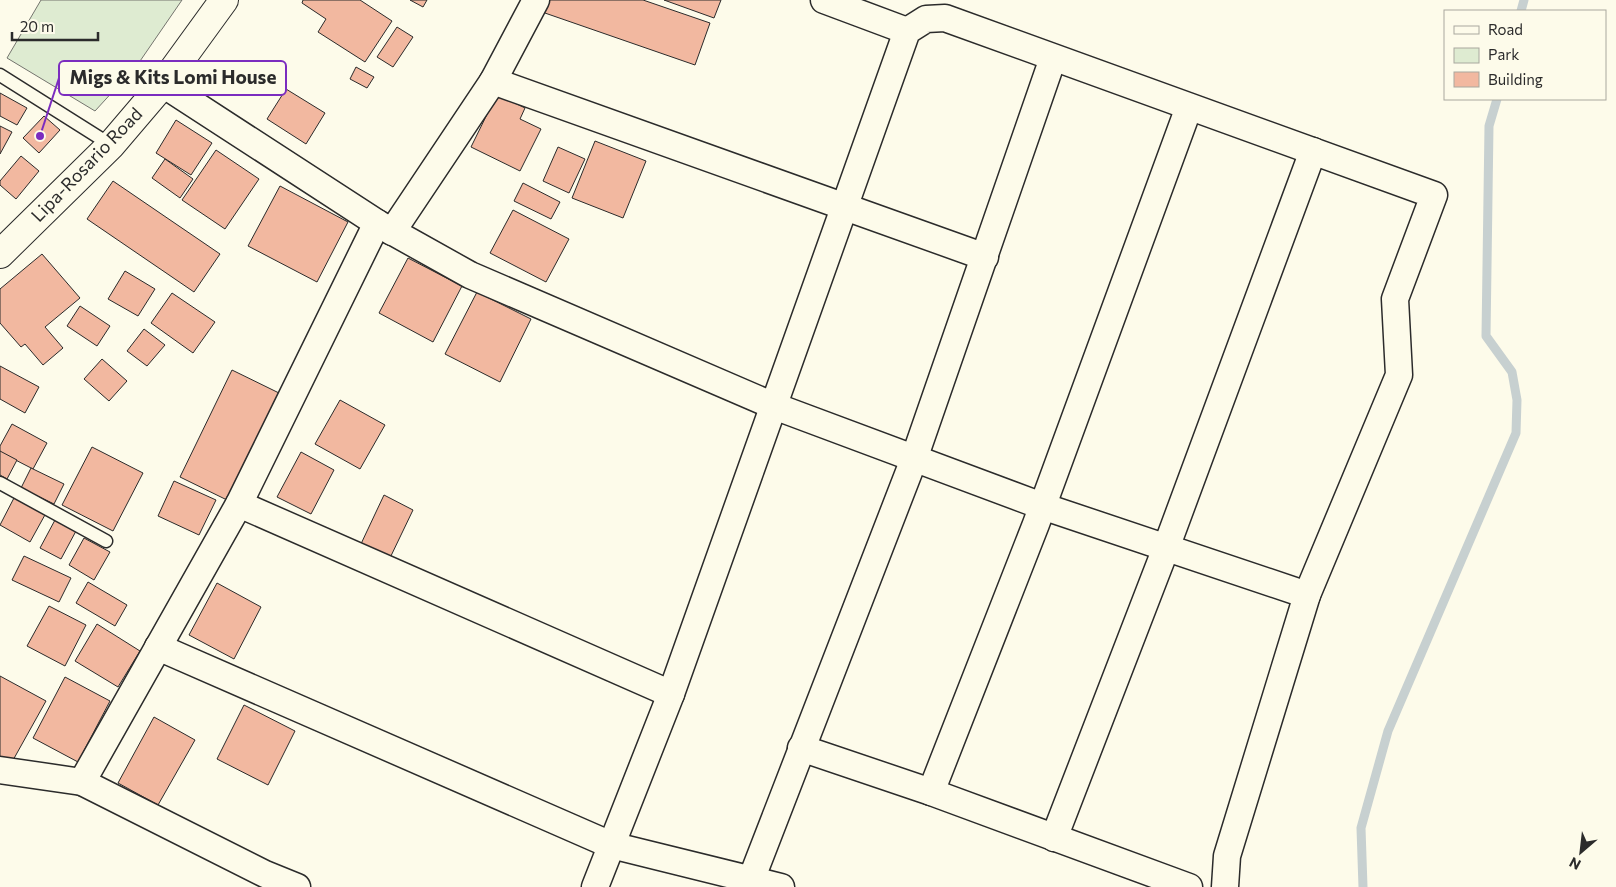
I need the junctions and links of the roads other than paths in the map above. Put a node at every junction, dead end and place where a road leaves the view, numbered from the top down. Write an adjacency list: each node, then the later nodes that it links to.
1 (224, 0): 8 (main road, Lipa-Rosario Road)
2 (536, 0): 7 (street)
3 (824, 0): 4 (street)
4 (908, 31): 5 (street); 12 (street)
5 (1053, 58): 9 (street); 15 (street)
6 (0, 75): 10 (lane)
7 (493, 81): 12 (street); 13 (street)
8 (163, 84): 10 (main road, Lipa-Rosario Road); 13 (street)
9 (1189, 106): 11 (street); 20 (street)
10 (111, 145): 14 (main road, Lipa-Rosario Road)
11 (1312, 151): 22 (street); 23 (street)
12 (845, 207): 15 (street); 16 (street)
13 (385, 228): 16 (street); 19 (street)
14 (0, 254)
15 (985, 257): 17 (street)
16 (774, 406): 17 (street); 25 (street)
17 (914, 459): 20 (street); 26 (street)
18 (0, 482): 21 (lane)
19 (239, 504): 24 (street); 25 (street)
20 (1042, 506): 22 (street); 29 (street)
21 (106, 542)
22 (1166, 548): 23 (street); 30 (street)
23 (1307, 595): 38 (street)
24 (158, 647): 28 (street); 31 (street)
25 (671, 694): 31 (street)
26 (801, 748): 29 (street); 33 (street)
27 (0, 770): 28 (street)
28 (82, 782): 32 (street)
29 (931, 792): 30 (street)
30 (1054, 838): 37 (street)
31 (611, 845): 33 (street); 35 (street)
32 (261, 880): 34 (street)
33 (752, 880): 36 (street)
34 (296, 887)
35 (595, 887)
36 (781, 887)
37 (1189, 887)
38 (1225, 887)

